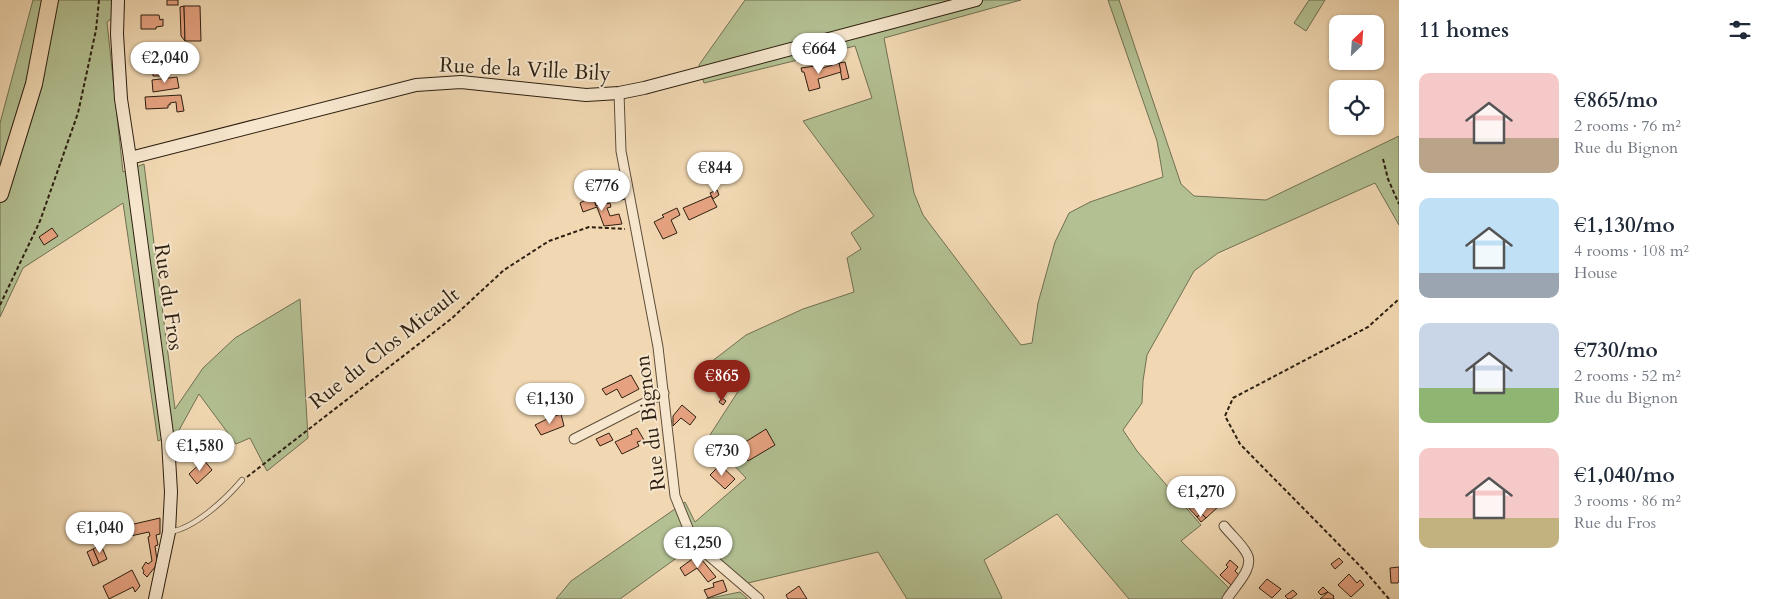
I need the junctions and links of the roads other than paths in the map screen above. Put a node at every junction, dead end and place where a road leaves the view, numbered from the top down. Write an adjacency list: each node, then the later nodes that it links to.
1 (50, 0): 6 (highway)
2 (118, 0): 5 (street, Rue du Fros)
3 (976, 0): 4 (street, Rue de la Ville Bily)
4 (619, 93): 5 (street, Rue de la Ville Bily); 7 (street, Rue du Bignon)
5 (130, 158): 11 (street, Rue du Fros)
6 (0, 194)
7 (664, 393): 8 (street); 13 (street, Rue du Bignon)
8 (574, 439)
9 (242, 480): 11 (lane)
10 (1224, 526): 14 (street)
11 (169, 532): 12 (street, Rue du Fros)
12 (155, 599)
13 (758, 599)
14 (1227, 599)

